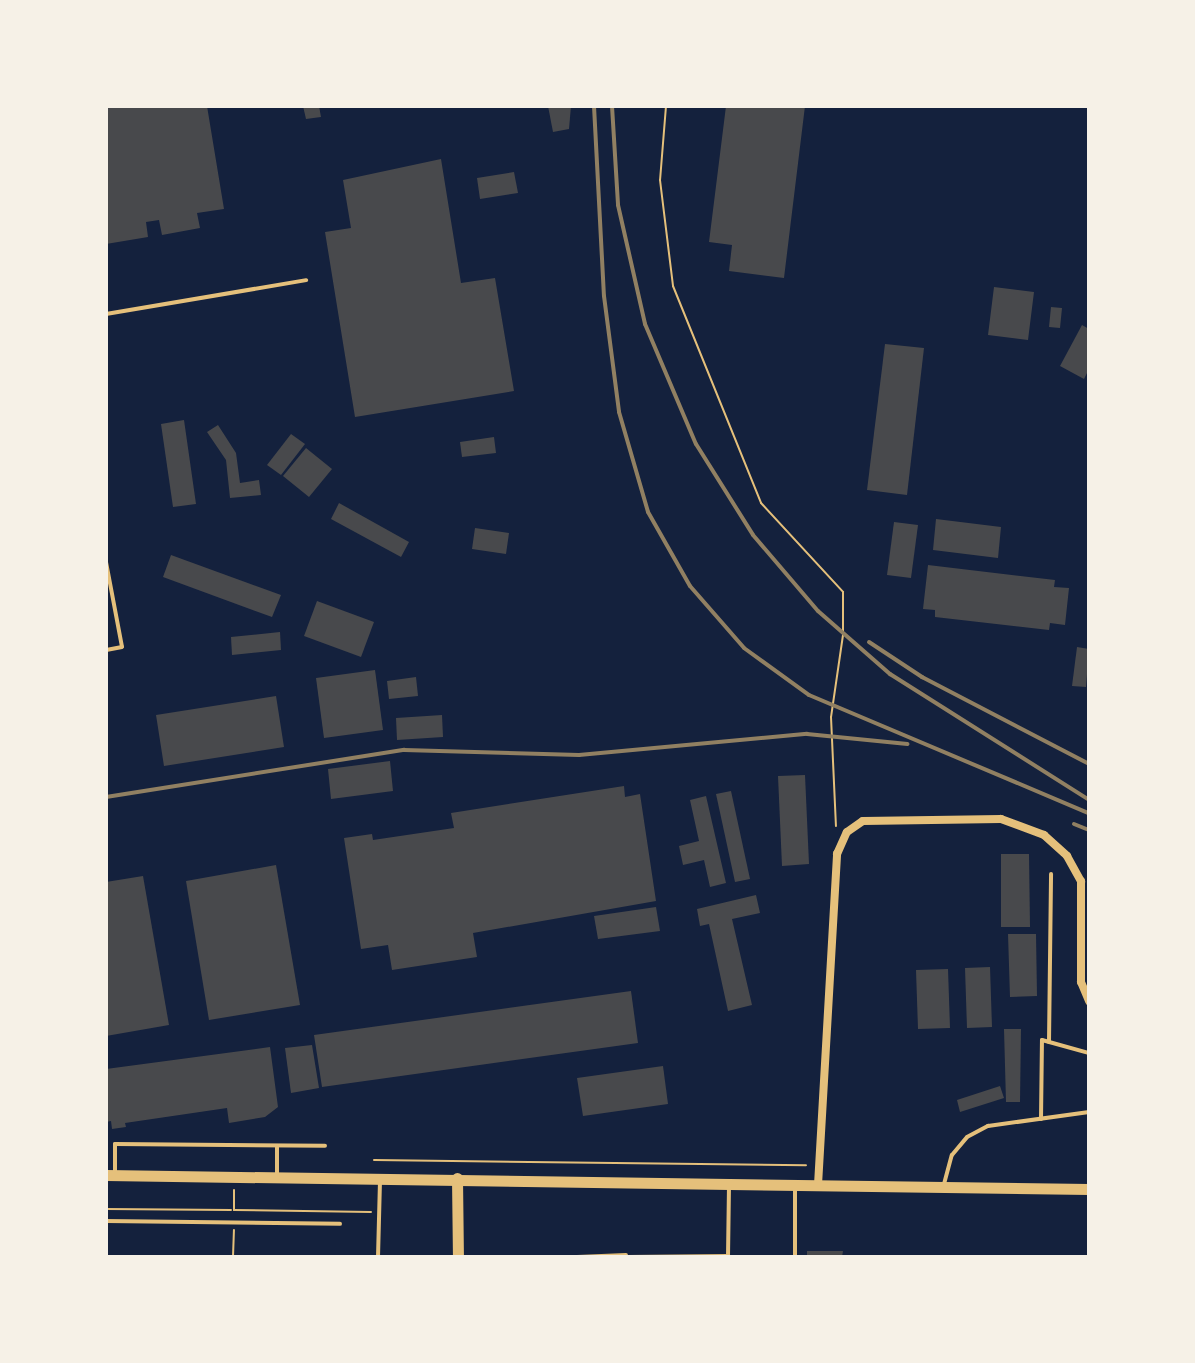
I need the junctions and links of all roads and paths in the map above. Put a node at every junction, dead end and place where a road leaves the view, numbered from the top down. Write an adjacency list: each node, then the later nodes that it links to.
1 (666, 106): 6 (path)
2 (306, 280): 3 (lane)
3 (106, 314)
4 (106, 562): 5 (lane)
5 (106, 650)
6 (837, 854): 8 (street); 16 (street)
7 (1051, 874): 9 (lane)
8 (1089, 1001)
9 (1049, 1042): 10 (lane); 12 (lane)
10 (1089, 1053)
11 (1089, 1112): 12 (lane)
12 (1041, 1119): 25 (lane)
13 (277, 1146): 14 (lane); 17 (lane); 19 (lane)
14 (325, 1146)
15 (374, 1160): 16 (path)
16 (819, 1165): 24 (street)
17 (110, 1175): 18 (main road)
18 (234, 1177): 19 (main road); 27 (path)
19 (277, 1177): 20 (main road)
20 (380, 1178): 21 (main road); 27 (lane)
21 (457, 1178): 22 (main road); 33 (main road)
22 (729, 1185): 23 (main road); 31 (lane)
23 (795, 1185): 24 (main road); 35 (lane)
24 (818, 1185): 25 (main road)
25 (943, 1187): 26 (main road)
26 (1089, 1189)
27 (379, 1212): 32 (lane)
28 (106, 1221): 29 (lane)
29 (340, 1224)
30 (626, 1256): 31 (lane); 34 (lane)
31 (728, 1256)
32 (378, 1257)
33 (458, 1257)
34 (577, 1257)
35 (795, 1257)

